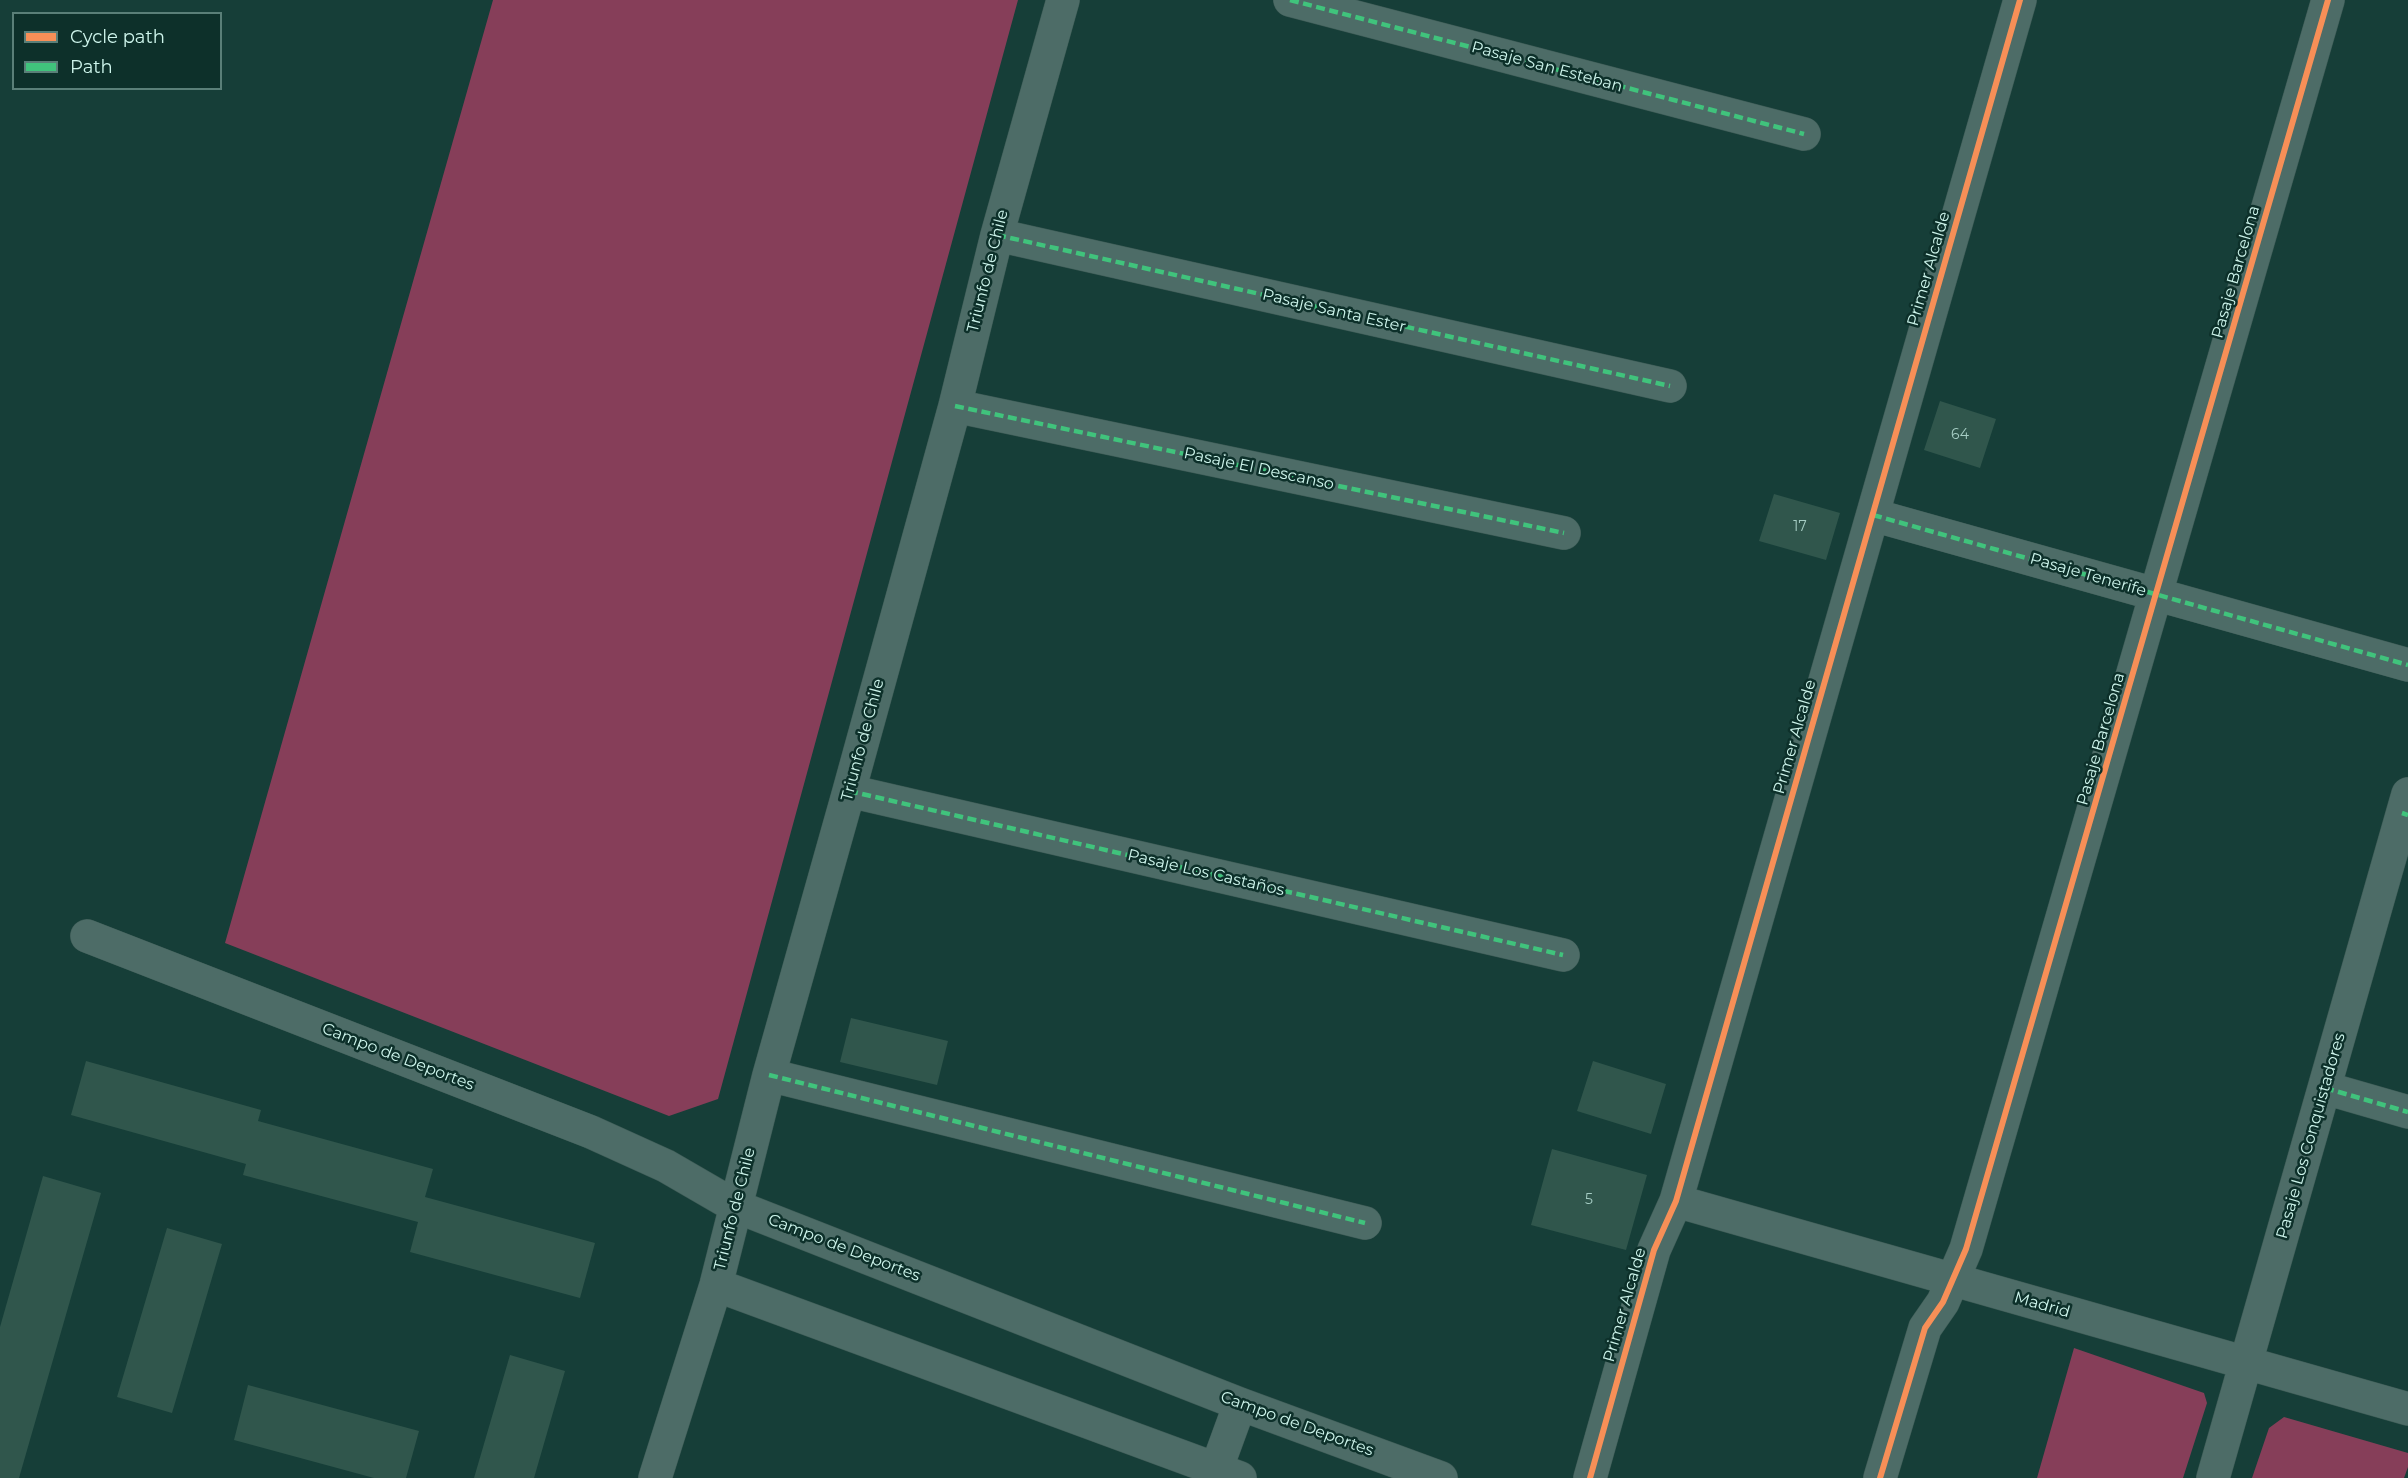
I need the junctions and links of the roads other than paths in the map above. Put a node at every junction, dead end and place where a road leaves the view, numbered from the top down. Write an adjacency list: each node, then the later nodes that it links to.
1 (1063, 0): 6 (street, Triunfo de Chile)
2 (1290, 0): 5 (street, Pasaje San Esteban)
3 (2020, 0): 9 (street, Primer Alcalde)
4 (2328, 0): 11 (street, Pasaje Barcelona)
5 (1804, 134)
6 (997, 236): 7 (street, Pasaje Santa Ester); 8 (street, Triunfo de Chile)
7 (1670, 386)
8 (954, 406): 10 (street, Pasaje El Descanso); 13 (street, Triunfo de Chile)
9 (1873, 515): 11 (street, Pasaje Tenerife); 20 (street, Primer Alcalde)
10 (1564, 533)
11 (2158, 595): 12 (street, Pasaje Tenerife); 23 (street, Pasaje Barcelona)
12 (2408, 665)
13 (849, 791): 16 (street, Pasaje Los Castaños); 17 (street, Triunfo de Chile)
14 (2406, 807): 18 (street, Pasaje Los Conquistadores)
15 (87, 936): 21 (street, Campo de Deportes)
16 (1563, 955)
17 (769, 1075): 21 (street, Triunfo de Chile); 22 (street)
18 (2325, 1088): 19 (street); 25 (street, Pasaje Los Conquistadores)
19 (2408, 1112)
20 (1676, 1201): 23 (street, Madrid); 31 (street, Primer Alcalde)
21 (735, 1206): 24 (street, Triunfo de Chile); 26 (street, Campo de Deportes)
22 (1365, 1223)
23 (1952, 1279): 25 (street, Madrid); 32 (street, Pasaje Barcelona)
24 (716, 1285): 28 (street); 29 (street, Triunfo de Chile)
25 (2247, 1363): 27 (street, Madrid); 33 (street, Pasaje Los Conquistadores)
26 (1240, 1404): 28 (street); 30 (street, Campo de Deportes)
27 (2408, 1409)
28 (1223, 1475)
29 (655, 1478)
30 (1440, 1478)
31 (1590, 1478)
32 (1880, 1478)
33 (2213, 1478)

